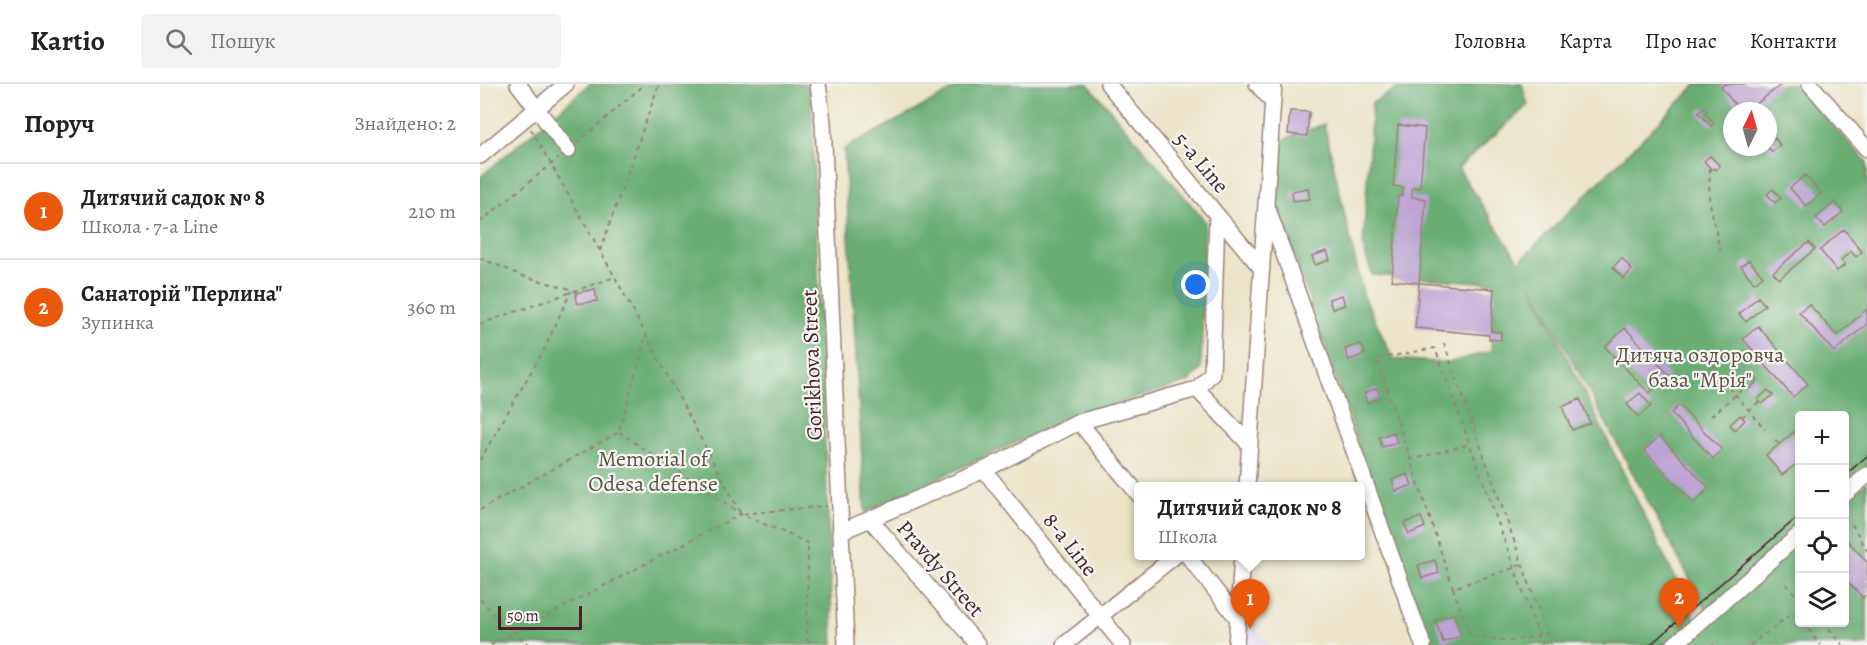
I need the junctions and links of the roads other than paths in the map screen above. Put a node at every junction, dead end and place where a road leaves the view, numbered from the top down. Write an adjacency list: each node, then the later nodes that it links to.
1 (518, 84): 9 (street)
2 (566, 84): 9 (street)
3 (818, 84): 27 (street, Gorikhova Street)
4 (1108, 84): 14 (street, 5-a Line)
5 (1257, 84): 8 (street)
6 (1274, 84): 8 (street)
7 (1810, 84): 10 (street)
8 (1273, 102): 13 (street)
9 (531, 113): 11 (street); 12 (street)
10 (1867, 149)
11 (568, 150)
12 (480, 156)
13 (1266, 204): 15 (street); 22 (street)
14 (1217, 215): 15 (street, 5-a Line); 16 (street)
15 (1262, 269): 18 (street)
16 (1197, 389): 17 (street); 18 (street)
17 (1080, 422): 19 (street); 24 (street)
18 (1250, 445): 21 (street)
19 (984, 470): 26 (street); 32 (street, 8-a Line)
20 (1867, 475): 25 (street)
21 (1247, 482)
22 (1365, 482)
23 (1365, 482): 39 (street)
24 (1134, 489)
25 (1849, 491)
26 (870, 519): 27 (street); 35 (street, Pravdy Street)
27 (840, 532): 34 (street, Gorikhova Street)
28 (1795, 538): 40 (street)
29 (1169, 560): 32 (street)
30 (1192, 560): 33 (street)
31 (1242, 560): 33 (street)
32 (1101, 617): 36 (street); 37 (street, 8-a Line)
33 (1238, 619): 38 (street)
34 (846, 645)
35 (978, 645)
36 (1064, 645)
37 (1123, 645)
38 (1236, 645)
39 (1423, 645)
40 (1674, 645)

